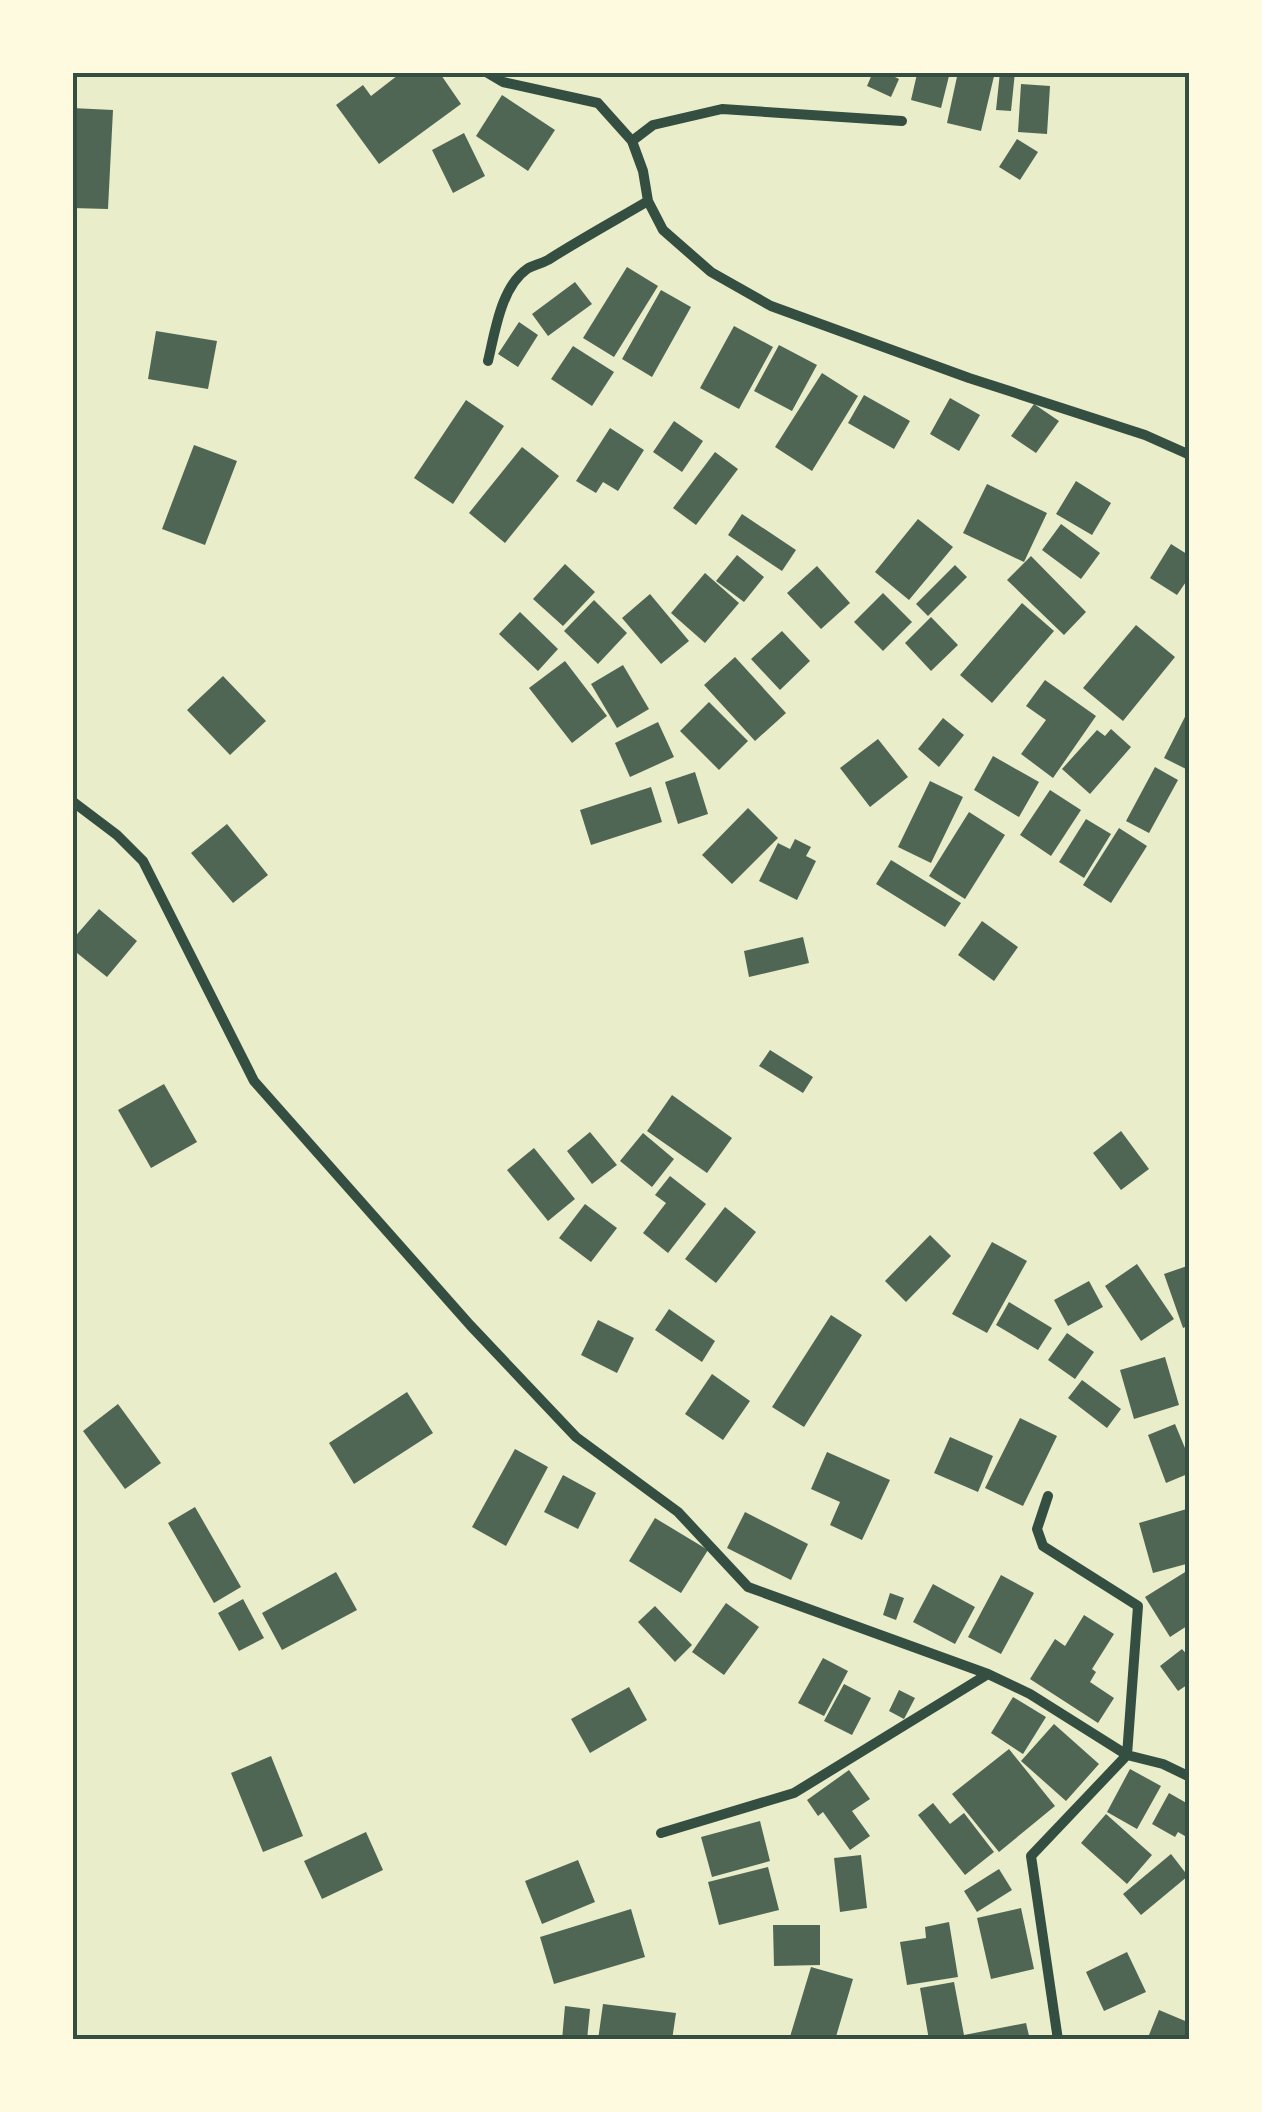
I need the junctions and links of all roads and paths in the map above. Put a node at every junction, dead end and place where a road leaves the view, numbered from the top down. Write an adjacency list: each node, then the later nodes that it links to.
1 (486, 72): 3 (street)
2 (902, 121): 3 (street)
3 (632, 141): 4 (street)
4 (648, 202): 5 (street); 6 (street)
5 (488, 360)
6 (1190, 454)
7 (72, 801): 9 (street)
8 (1048, 1496): 10 (street)
9 (988, 1674): 10 (street); 12 (street)
10 (1127, 1755): 11 (street); 13 (street)
11 (1190, 1777)
12 (661, 1833)
13 (1058, 2040)

